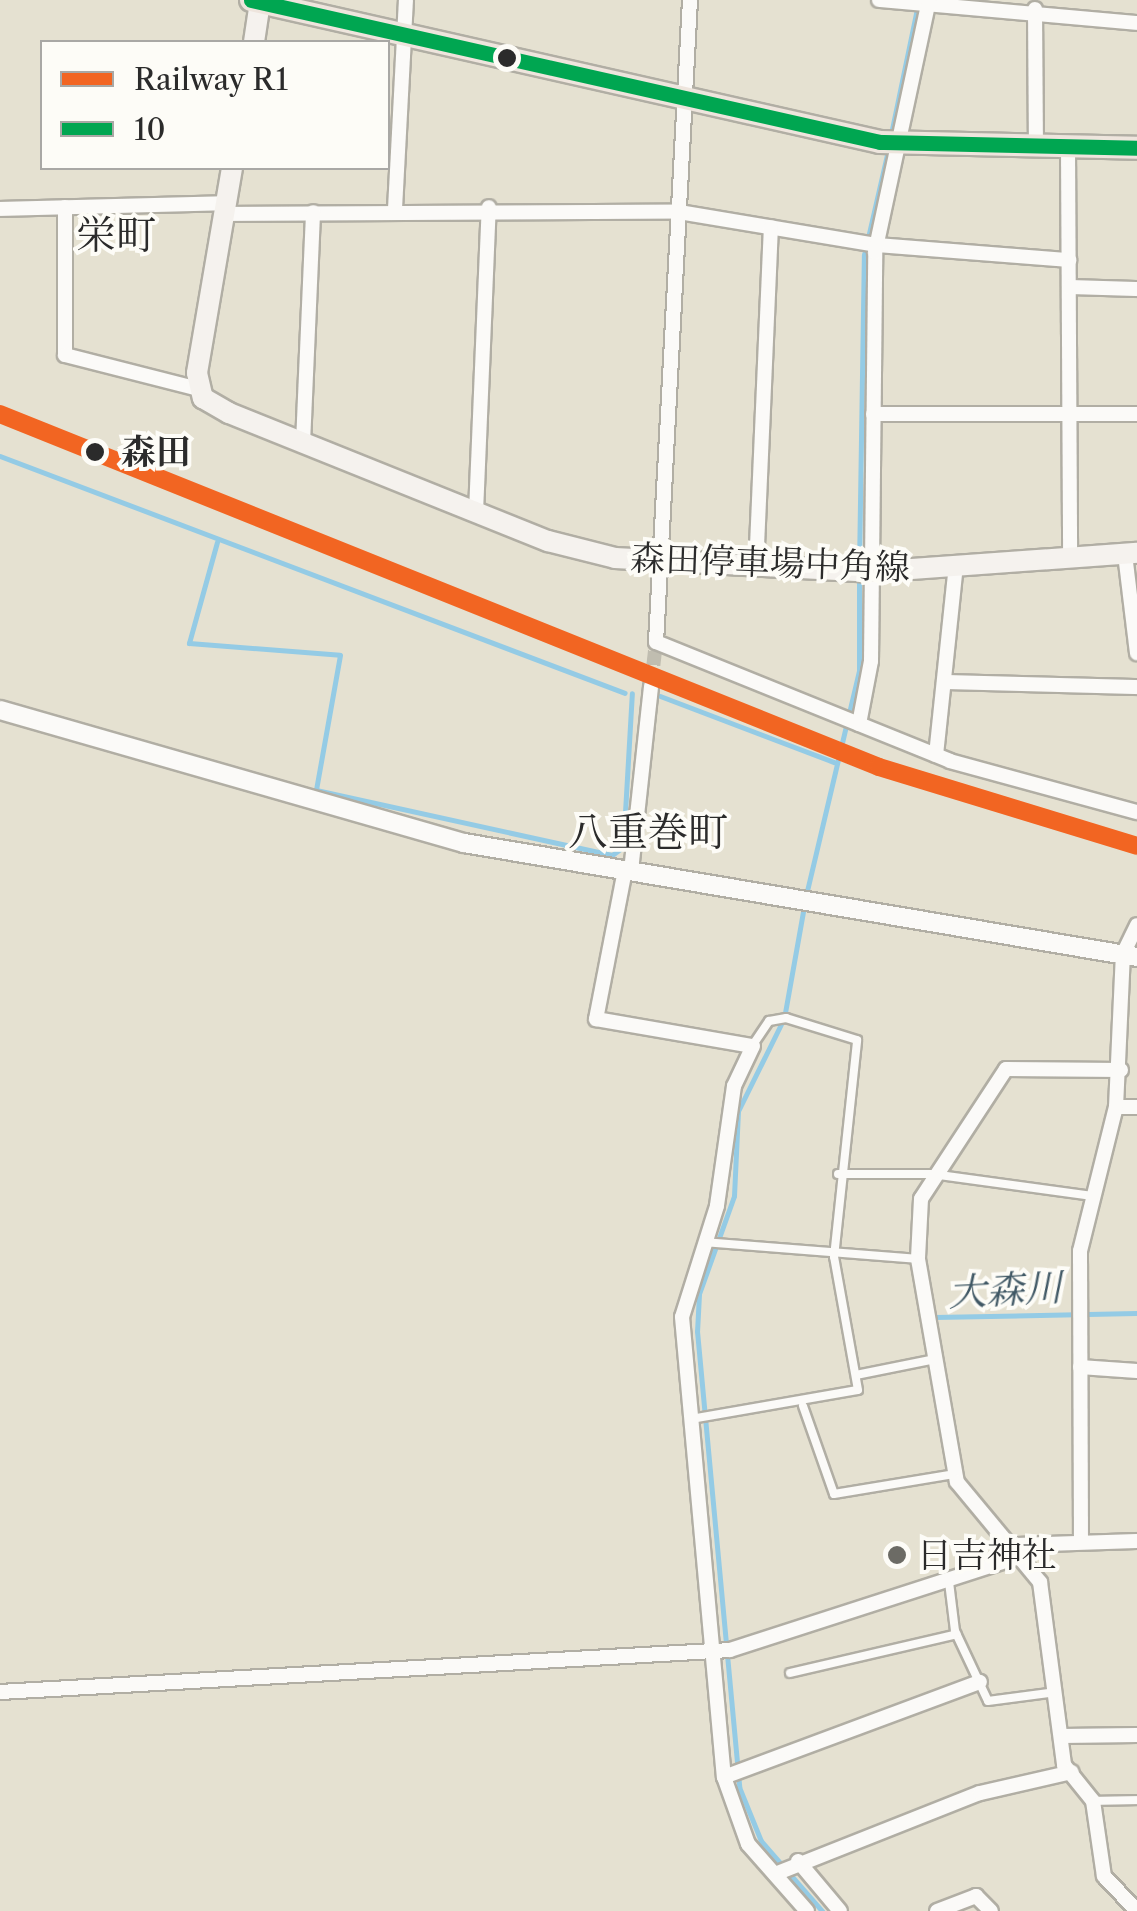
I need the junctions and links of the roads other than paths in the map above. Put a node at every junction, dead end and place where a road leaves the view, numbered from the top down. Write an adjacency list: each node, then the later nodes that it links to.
1 (406, 0): 8 (street)
2 (690, 0): 10 (street)
3 (879, 0): 5 (street)
4 (257, 1): 8 (main road); 9 (main road)
5 (929, 3): 6 (street); 11 (street)
6 (1042, 6): 7 (street); 12 (street)
7 (1137, 23)
8 (404, 36): 10 (main road); 20 (street)
9 (254, 40)
10 (686, 100): 11 (main road); 22 (street)
11 (900, 145): 12 (main road); 24 (street)
12 (1036, 148): 13 (main road)
13 (1068, 148): 14 (main road); 25 (street)
14 (1137, 148)
15 (232, 170): 19 (main road)
16 (64, 207): 18 (street); 19 (street); 28 (street)
17 (489, 207): 20 (street); 22 (street); 33 (street)
18 (0, 209)
19 (225, 209): 21 (street); 28 (main road)
20 (395, 210): 21 (street)
21 (313, 212): 32 (street)
22 (679, 212): 23 (street); 36 (street)
23 (771, 228): 24 (street); 38 (street)
24 (877, 245): 25 (street); 30 (street)
25 (1068, 260): 26 (street)
26 (1068, 287): 27 (street); 29 (street)
27 (1137, 289)
28 (198, 389): 32 (main road, 森田停車場中角線)
29 (1068, 413): 30 (street); 31 (street); 35 (street)
30 (873, 414): 39 (street)
31 (1137, 414)
32 (303, 443): 33 (main road, 森田停車場中角線)
33 (476, 512): 36 (main road, 森田停車場中角線)
34 (1131, 553): 35 (main road, 森田停車場中角線); 40 (street)
35 (1070, 558): 37 (main road, 森田停車場中角線)
36 (661, 564): 38 (main road, 森田停車場中角線); 45 (street)
37 (956, 566): 39 (main road, 森田停車場中角線); 41 (street)
38 (756, 569): 39 (main road, 森田停車場中角線)
39 (861, 572): 45 (street)
40 (1137, 653)
41 (944, 682): 43 (street); 46 (street)
42 (651, 686): 48 (street)
43 (1137, 686)
44 (0, 710): 48 (street)
45 (859, 724): 46 (street)
46 (936, 755): 47 (street)
47 (1137, 812)
48 (628, 870): 50 (street); 51 (street)
49 (1137, 925): 50 (street)
50 (1130, 955): 52 (street)
51 (753, 1046): 55 (lane); 58 (street)
52 (1121, 1070): 53 (street); 56 (street)
53 (1116, 1107): 54 (street); 57 (street)
54 (1137, 1107)
55 (838, 1174): 56 (lane); 59 (lane)
56 (932, 1174): 57 (lane); 60 (street)
57 (1092, 1196): 62 (street)
58 (708, 1243): 59 (lane); 66 (street)
59 (834, 1257): 60 (lane); 64 (lane)
60 (918, 1259): 61 (street)
61 (934, 1359): 64 (lane); 67 (street)
62 (1080, 1367): 63 (street); 68 (street)
63 (1137, 1371)
64 (856, 1375): 65 (lane)
65 (803, 1406): 66 (lane); 67 (lane)
66 (695, 1418): 73 (street)
67 (955, 1474): 70 (street)
68 (1080, 1540): 69 (street); 70 (street)
69 (1137, 1541)
70 (1021, 1550): 71 (street); 77 (street)
71 (948, 1582): 72 (lane); 73 (street)
72 (956, 1634): 74 (lane); 75 (lane)
73 (720, 1650): 76 (street); 81 (street)
74 (790, 1673)
75 (980, 1682): 77 (lane); 81 (street)
76 (0, 1692)
77 (1058, 1692): 79 (street)
78 (1137, 1735): 79 (street)
79 (1062, 1736): 80 (street)
80 (1072, 1772): 83 (street); 84 (street)
81 (732, 1774): 84 (street)
82 (1137, 1800): 83 (lane)
83 (1093, 1801): 89 (street)
84 (786, 1868): 85 (street); 86 (street)
85 (807, 1911)
86 (840, 1911)
87 (937, 1911): 88 (street)
88 (991, 1911)
89 (1137, 1911)

